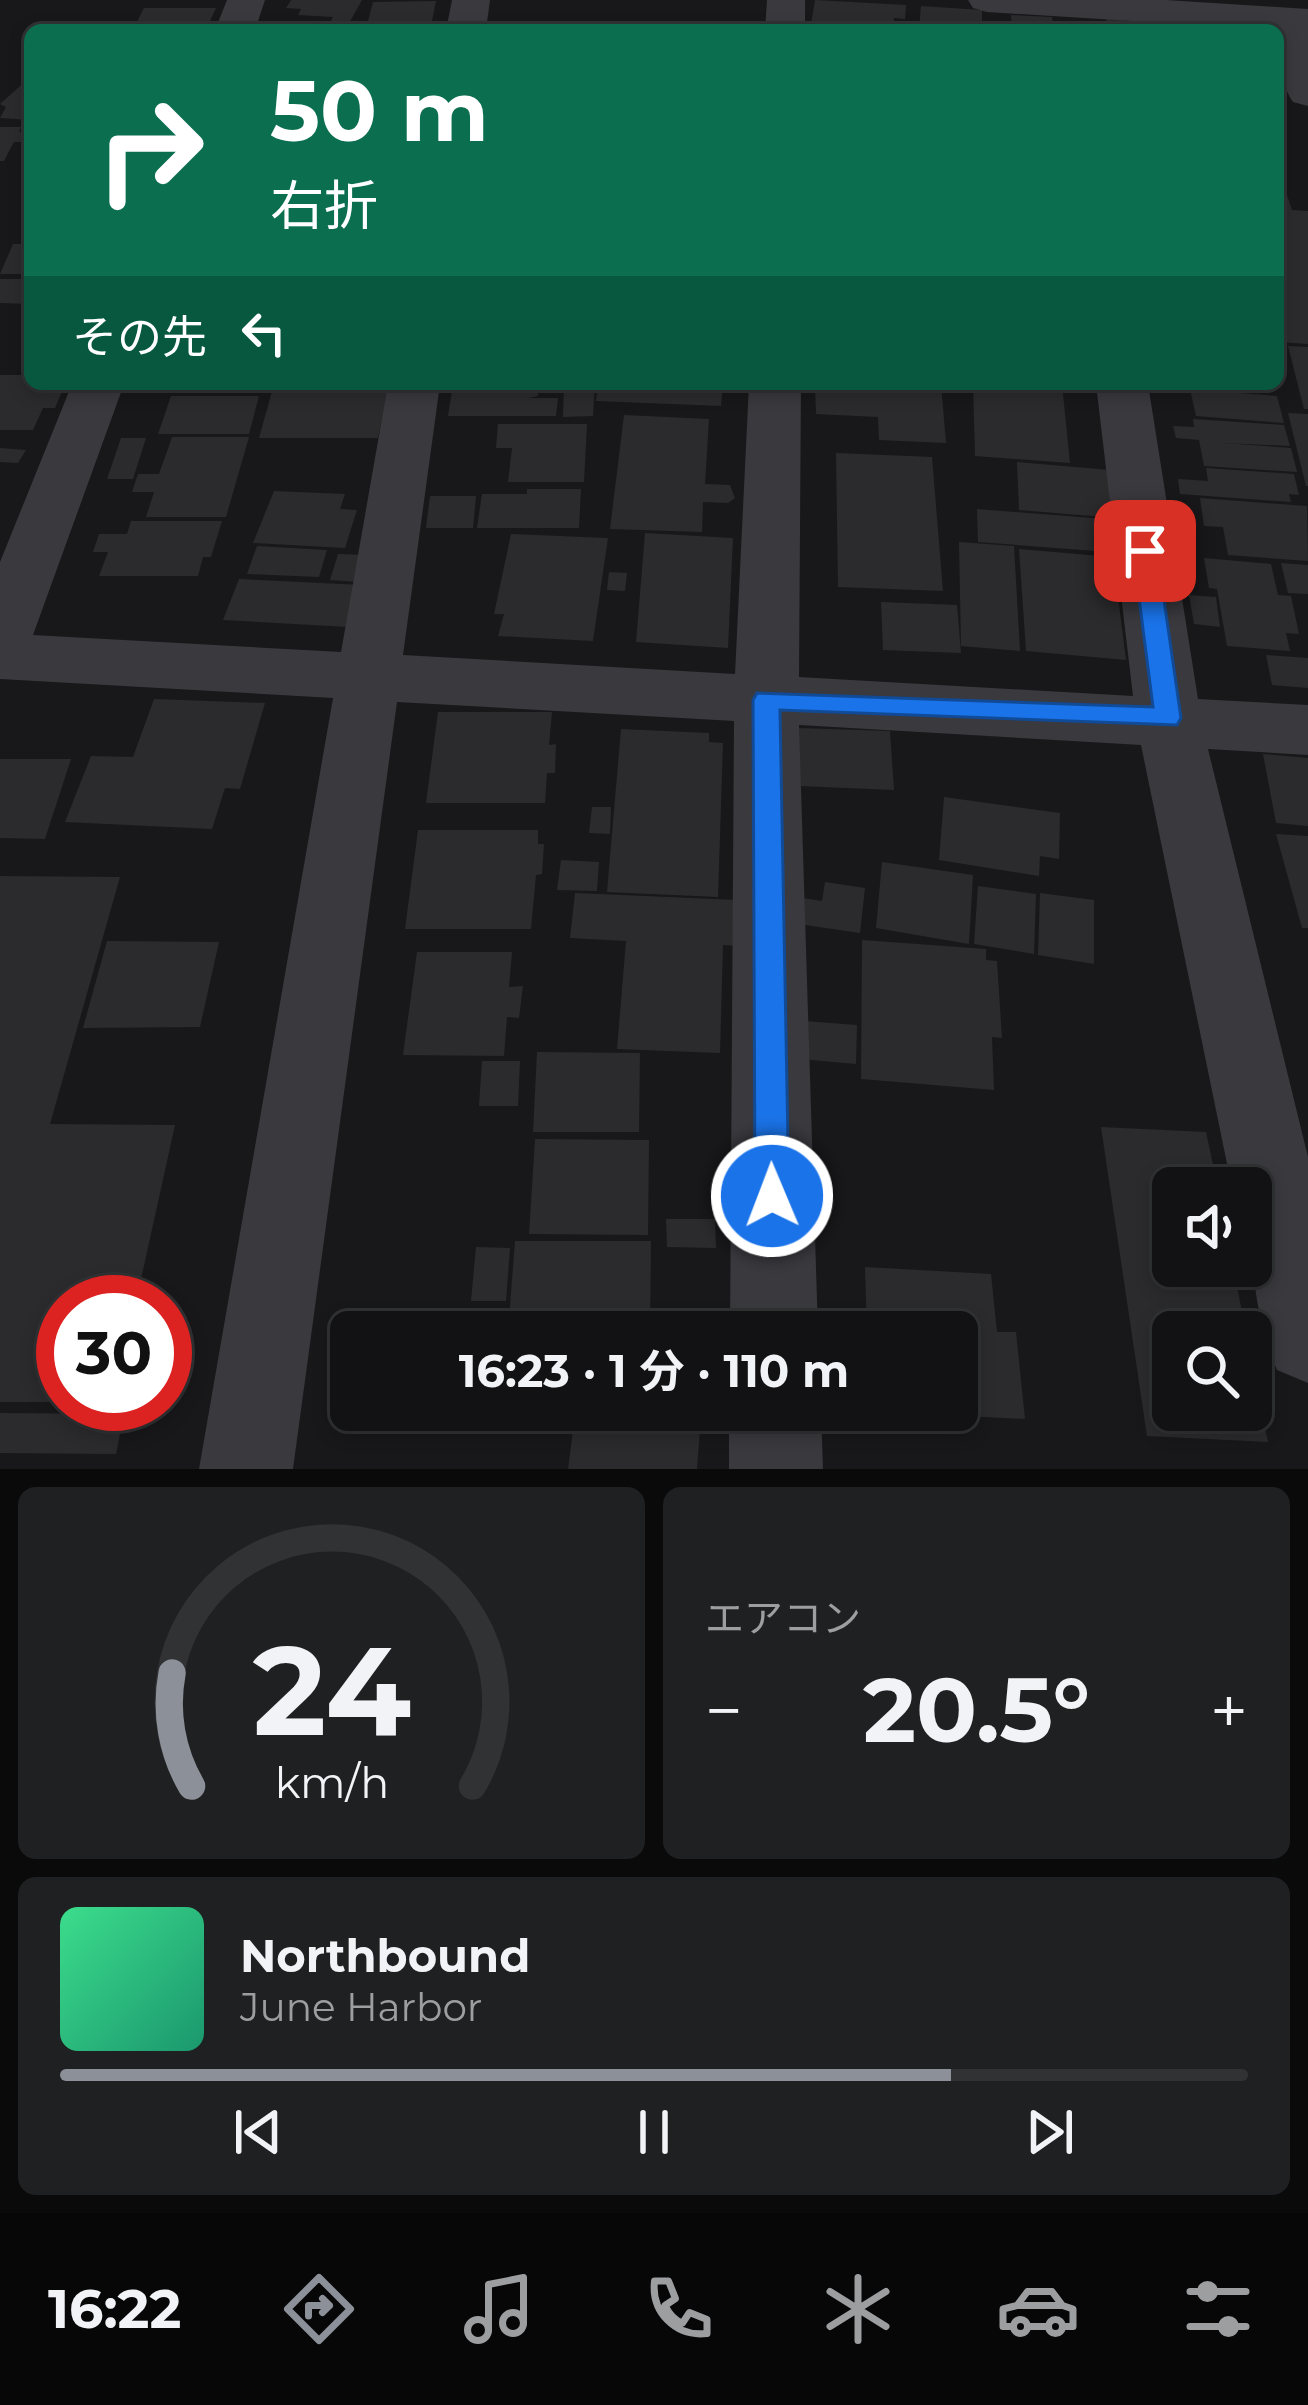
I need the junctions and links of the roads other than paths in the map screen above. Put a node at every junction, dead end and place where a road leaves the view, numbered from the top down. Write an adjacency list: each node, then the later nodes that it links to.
1 (987, 0): 2 (street)
2 (1071, 18): 3 (street)
3 (1294, 20): 4 (street)
4 (1308, 94)
5 (96, 390): 9 (street)
6 (413, 390): 11 (street)
7 (775, 390): 12 (street)
8 (1123, 390): 13 (street)
9 (0, 639)
10 (0, 656): 11 (street)
11 (371, 679): 12 (street); 18 (street)
12 (766, 700): 13 (street); 15 (street)
13 (1168, 718): 14 (street); 16 (street)
14 (1308, 730)
15 (774, 1311)
16 (1308, 1339)
17 (775, 1431): 19 (street)
18 (246, 1469)
19 (776, 1469)

